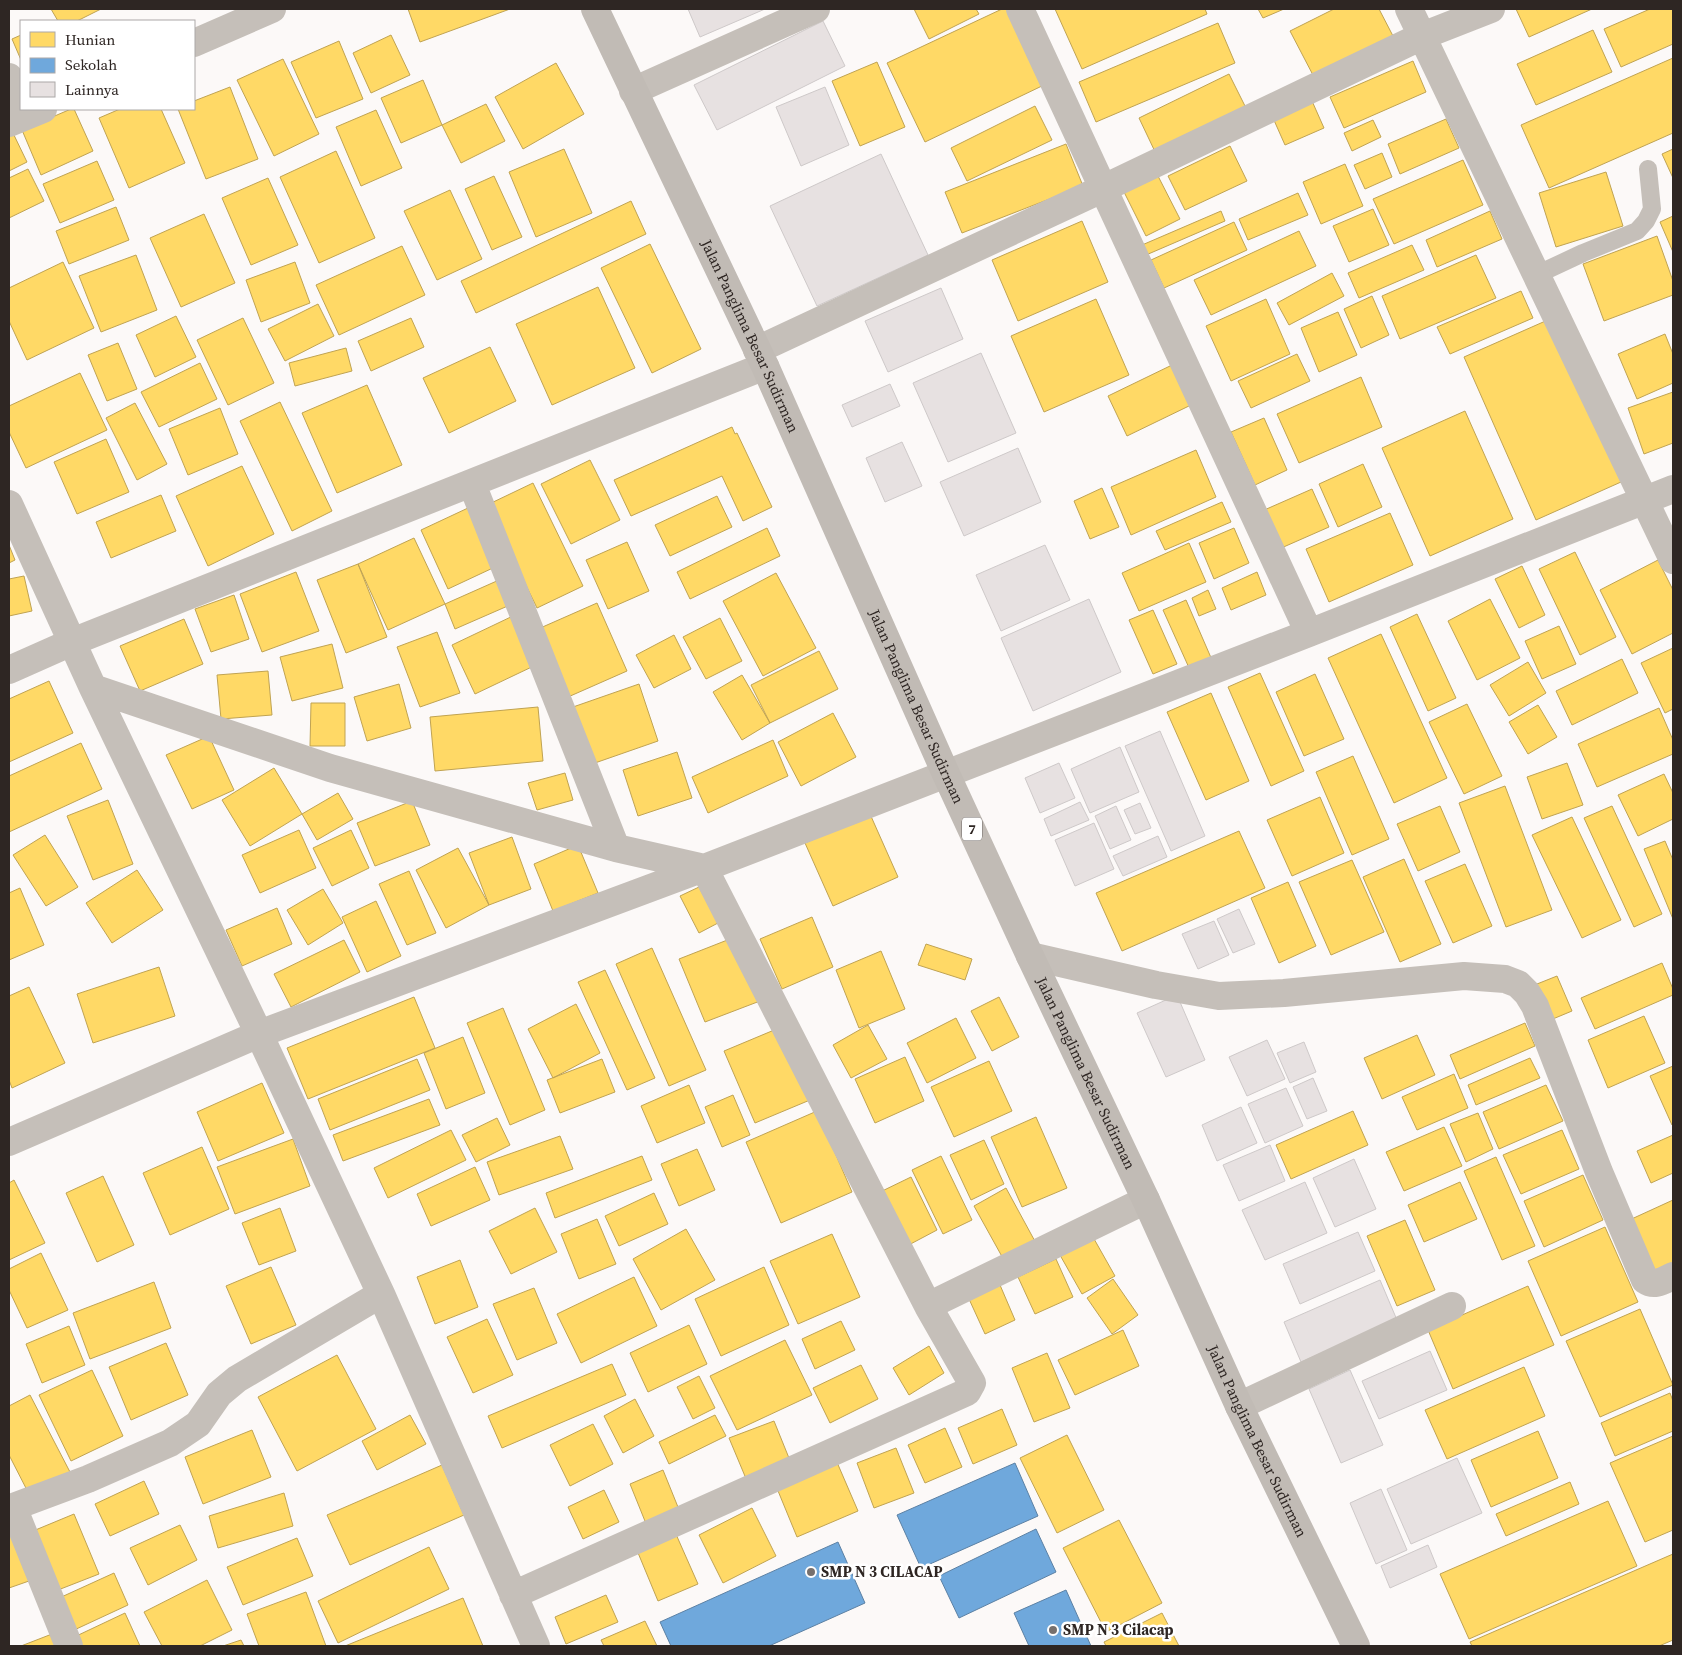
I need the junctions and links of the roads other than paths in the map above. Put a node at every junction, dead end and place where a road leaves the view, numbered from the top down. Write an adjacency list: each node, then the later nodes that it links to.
1 (272, 9): 8 (street)
2 (594, 9): 10 (highway, Jalan Panglima Besar Sudirman / 7)
3 (816, 9): 10 (street)
4 (1020, 9): 13 (street)
5 (1409, 9): 7 (street)
6 (1491, 9): 7 (street)
7 (1422, 36): 13 (street); 14 (street)
8 (195, 43)
9 (9, 77): 11 (street)
10 (632, 91): 15 (highway, Jalan Panglima Besar Sudirman / 7)
11 (20, 101)
12 (1648, 169): 14 (lane)
13 (1102, 189): 15 (street); 21 (street)
14 (1536, 275): 18 (street)
15 (761, 358): 16 (street); 25 (highway, Jalan Panglima Besar Sudirman / 7)
16 (472, 484): 22 (street); 26 (street)
17 (1673, 489): 18 (street)
18 (1646, 500): 20 (street); 21 (street)
19 (9, 504): 22 (street)
20 (1673, 560)
21 (1309, 633): 25 (street)
22 (72, 642): 23 (street); 24 (street)
23 (12, 666)
24 (93, 688): 26 (street); 29 (street)
25 (946, 774): 27 (street); 28 (highway, Jalan Panglima Besar Sudirman / 7)
26 (616, 848): 27 (street)
27 (704, 868): 29 (street); 34 (street)
28 (1030, 956): 31 (highway, Jalan Panglima Besar Sudirman / 7); 32 (street)
29 (259, 1034): 30 (street); 33 (street)
30 (9, 1142)
31 (1146, 1200): 34 (street); 36 (highway, Jalan Panglima Besar Sudirman / 7)
32 (1673, 1276)
33 (380, 1294): 37 (street); 38 (street)
34 (928, 1306): 38 (street)
35 (1452, 1306): 36 (street)
36 (1239, 1406): 41 (highway, Jalan Panglima Besar Sudirman / 7)
37 (11, 1508): 39 (street)
38 (513, 1595): 40 (street)
39 (69, 1646)
40 (536, 1646)
41 (1356, 1646)

